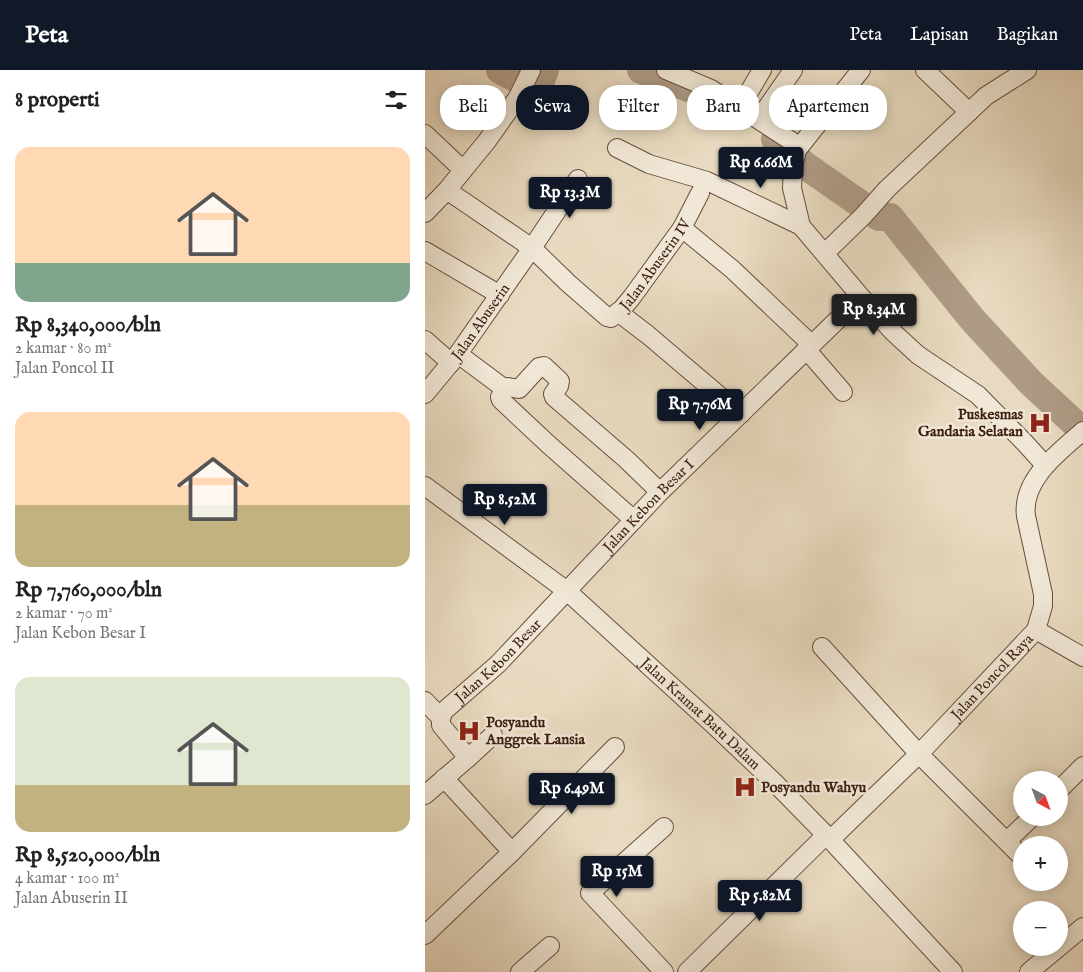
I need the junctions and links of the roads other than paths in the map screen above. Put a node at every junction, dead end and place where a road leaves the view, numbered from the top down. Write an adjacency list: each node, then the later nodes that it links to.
1 (666, 70): 8 (street)
2 (762, 70): 9 (street)
3 (793, 70): 11 (street)
4 (861, 70): 14 (street)
5 (925, 70): 10 (street)
6 (1027, 70): 10 (street)
7 (529, 74): 15 (street)
8 (702, 85)
9 (753, 85)
10 (969, 112): 24 (street)
11 (759, 119): 14 (street)
12 (425, 134): 15 (street)
13 (617, 148): 20 (street)
14 (797, 153): 20 (street)
15 (463, 170): 19 (street)
16 (578, 179): 22 (street, Jalan Abuserin)
17 (700, 193): 21 (street, Jalan Abuserin IV)
18 (454, 195): 22 (street)
19 (425, 214)
20 (801, 226): 24 (street)
21 (682, 228): 27 (street, Jalan Abuserin IV); 29 (street)
22 (532, 248): 25 (street, Jalan Abuserin); 27 (street, Jalan Abuserin IV)
23 (425, 251): 25 (street)
24 (825, 253): 26 (street)
25 (500, 295): 30 (street, Jalan Abuserin)
26 (861, 297): 29 (street, Jalan Kebon Besar I); 36 (street)
27 (618, 312): 34 (street)
28 (425, 340): 30 (street)
29 (809, 347): 32 (street); 34 (street, Jalan Kebon Besar I)
30 (455, 358): 31 (street); 33 (street, Jalan Abuserin)
31 (505, 389): 38 (street); 39 (street)
32 (843, 392)
33 (425, 394)
34 (741, 414): 38 (street, Jalan Kebon Besar I)
35 (1078, 435): 36 (street, Jalan Poncol Raya)
36 (1045, 464): 41 (street, Jalan Poncol Raya)
37 (425, 486): 40 (street, Jalan Kramat Batu Dalam)
38 (660, 492): 39 (street, Jalan Kebon Besar I)
39 (635, 520): 40 (street, Jalan Kebon Besar I)
40 (567, 591): 45 (street, Jalan Kebon Besar); 56 (street, Jalan Kramat Batu Dalam)
41 (1036, 630): 43 (street); 48 (street, Jalan Poncol Raya)
42 (822, 647): 48 (street)
43 (1083, 657)
44 (425, 701): 45 (street)
45 (441, 718): 49 (street)
46 (493, 735): 49 (street)
47 (615, 747): 59 (street)
48 (919, 754): 56 (street, Jalan Poncol Raya); 57 (street)
49 (468, 758): 51 (street)
50 (1083, 766): 52 (street)
51 (444, 778): 53 (street); 59 (street)
52 (1068, 781)
53 (425, 795)
54 (1022, 826): 57 (street)
55 (664, 827): 64 (street)
56 (828, 837): 65 (street, Jalan Poncol Raya); 66 (street, Jalan Kramat Batu Dalam)
57 (1007, 840): 58 (street)
58 (1013, 847)
59 (513, 852): 61 (street)
60 (1083, 927): 67 (street)
61 (425, 935)
62 (550, 946): 63 (street)
63 (520, 972)
64 (664, 972)
65 (688, 972)
66 (953, 972)
67 (1029, 972)

